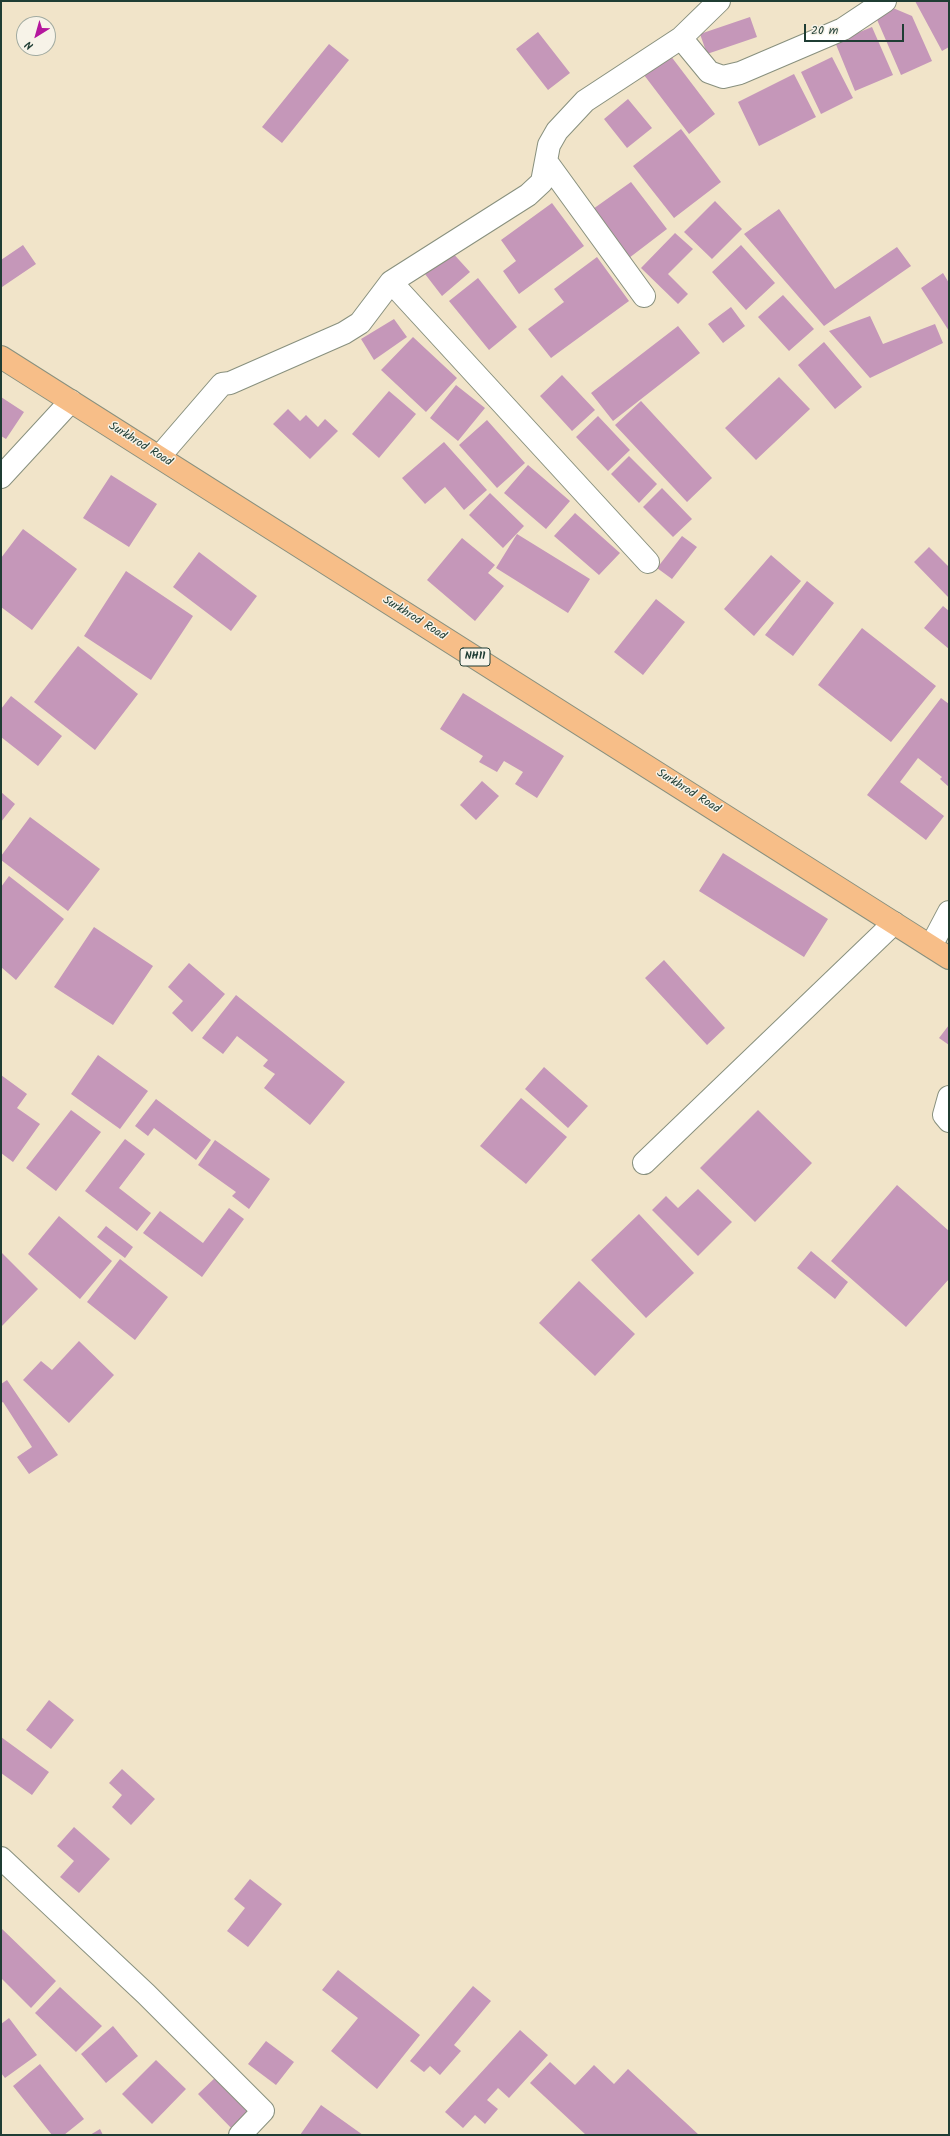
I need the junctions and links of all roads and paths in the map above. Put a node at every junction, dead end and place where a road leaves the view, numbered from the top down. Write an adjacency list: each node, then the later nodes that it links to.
1 (719, 1): 3 (street)
2 (885, 1): 3 (street)
3 (681, 38): 4 (street)
4 (546, 161): 5 (street); 6 (street)
5 (391, 282): 9 (street); 11 (street)
6 (644, 296)
7 (1, 357): 8 (main road, Surkhrod Road / NH11)
8 (70, 401): 9 (main road, Surkhrod Road / NH11); 10 (street)
9 (159, 457): 13 (main road, Surkhrod Road / NH11)
10 (1, 477)
11 (648, 562)
12 (949, 912): 14 (street)
13 (894, 923): 14 (main road, Surkhrod Road / NH11); 18 (street)
14 (931, 946): 15 (main road, Surkhrod Road / NH11)
15 (949, 958)
16 (949, 1097): 17 (street)
17 (949, 1121)
18 (644, 1163)
19 (3, 1863): 20 (street)
20 (240, 2135)

